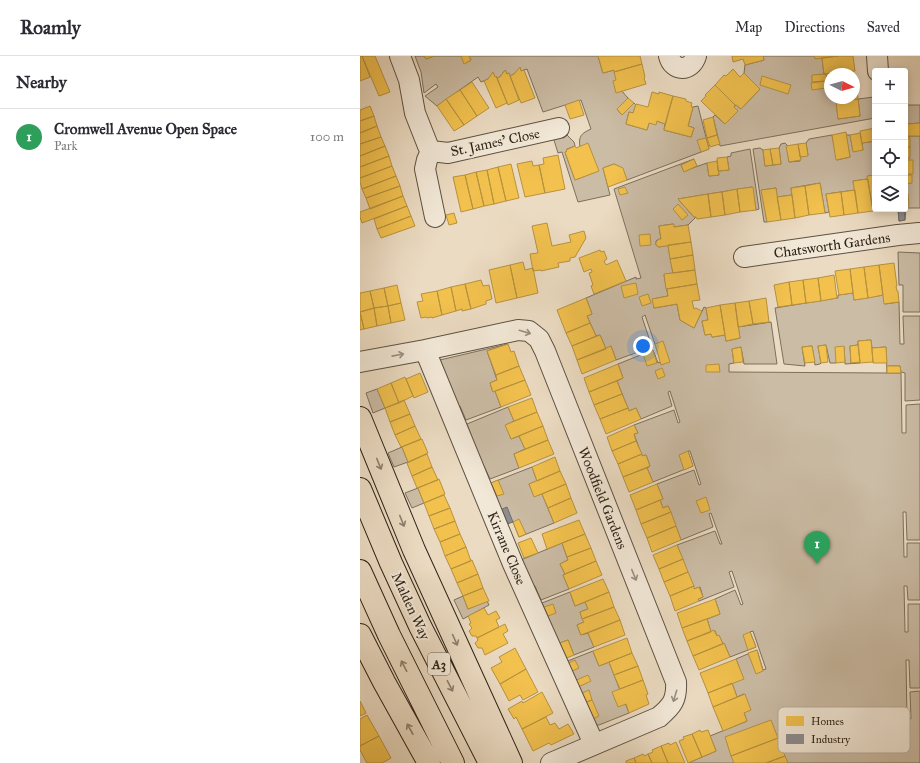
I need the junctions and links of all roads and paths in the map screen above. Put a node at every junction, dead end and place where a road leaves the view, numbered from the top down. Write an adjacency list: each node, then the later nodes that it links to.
1 (400, 56): 7 (street, St. James' Close)
2 (668, 56): 3 (street)
3 (696, 56)
4 (877, 56): 5 (street)
5 (878, 68)
6 (559, 128): 7 (street, St. James' Close)
7 (431, 151): 8 (street, St. James' Close)
8 (435, 217)
9 (920, 234): 10 (street, Chatsworth Gardens)
10 (744, 257)
11 (425, 350): 12 (street, Woodfield Gardens, one-way to 11); 17 (street, Kirrane Close); 17 (street, Woodfield Gardens, one-way to 17)
12 (360, 362)
13 (360, 418): 21 (highway, one-way to 21)
14 (360, 490): 20 (highway, Malden Way / A3, one-way to 20)
15 (360, 571): 19 (highway, A3, one-way to 15)
16 (360, 635): 18 (highway, one-way to 16)
17 (594, 744): 22 (street, Woodfield Gardens)
18 (429, 763)
19 (454, 763)
20 (490, 763)
21 (511, 763)
22 (551, 763)

